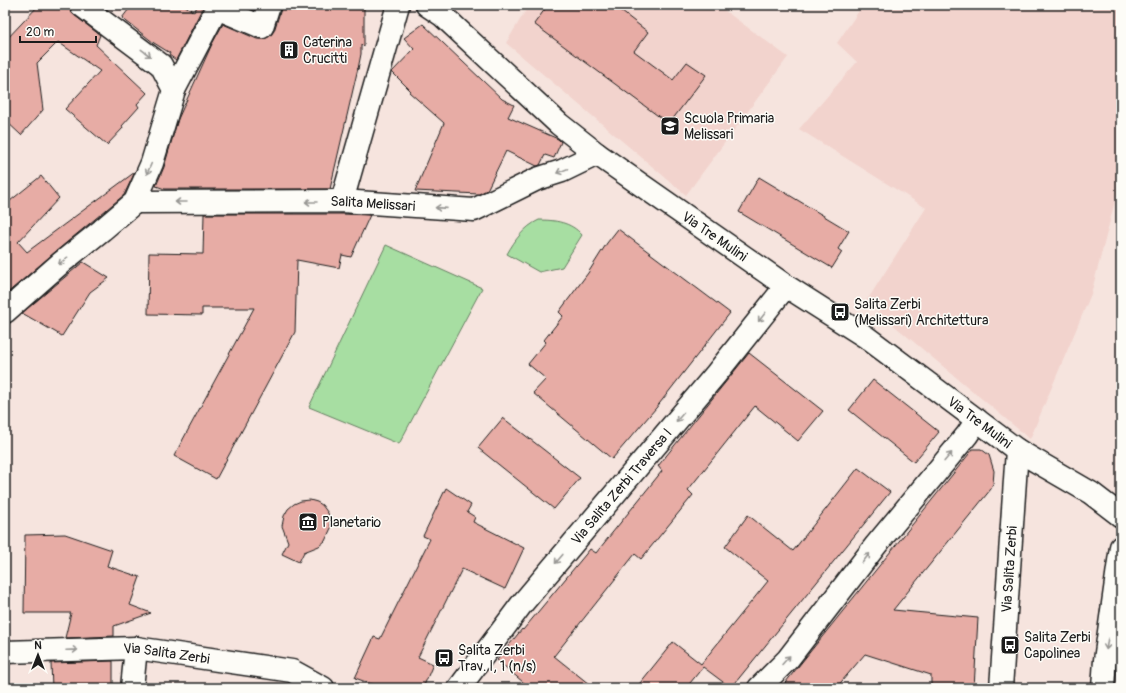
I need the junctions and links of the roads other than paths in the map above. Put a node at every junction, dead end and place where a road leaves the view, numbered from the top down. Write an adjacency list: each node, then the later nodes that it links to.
1 (81, 5): 5 (main road, one-way to 5)
2 (269, 5): 5 (main road)
3 (398, 5): 7 (main road)
4 (427, 5): 6 (main road, Via Tre Mulini)
5 (174, 90): 8 (main road, one-way to 8)
6 (597, 154): 7 (main road, Salita Melissari, one-way to 7); 9 (main road, Via Tre Mulini)
7 (342, 201): 8 (main road, Salita Melissari, one-way to 8)
8 (135, 202): 10 (main road, one-way to 10)
9 (786, 286): 11 (main road, Via Tre Mulini); 20 (main road, Via Salita Zerbi Traversa I, one-way to 20)
10 (5, 312)
11 (977, 420): 12 (main road, Via Tre Mulini); 21 (main road, one-way to 11)
12 (1017, 450): 13 (main road, Via Tre Mulini); 22 (main road, Via Salita Zerbi)
13 (1121, 516)
14 (1121, 547): 15 (main road)
15 (1121, 550): 23 (main road, one-way to 23)
16 (136, 648): 17 (main road, Via Salita Zerbi, one-way to 16); 18 (main road); 19 (main road, Via Salita Zerbi)
17 (5, 652)
18 (132, 688)
19 (323, 688)
20 (459, 688)
21 (759, 688)
22 (1001, 688)
23 (1103, 688)

